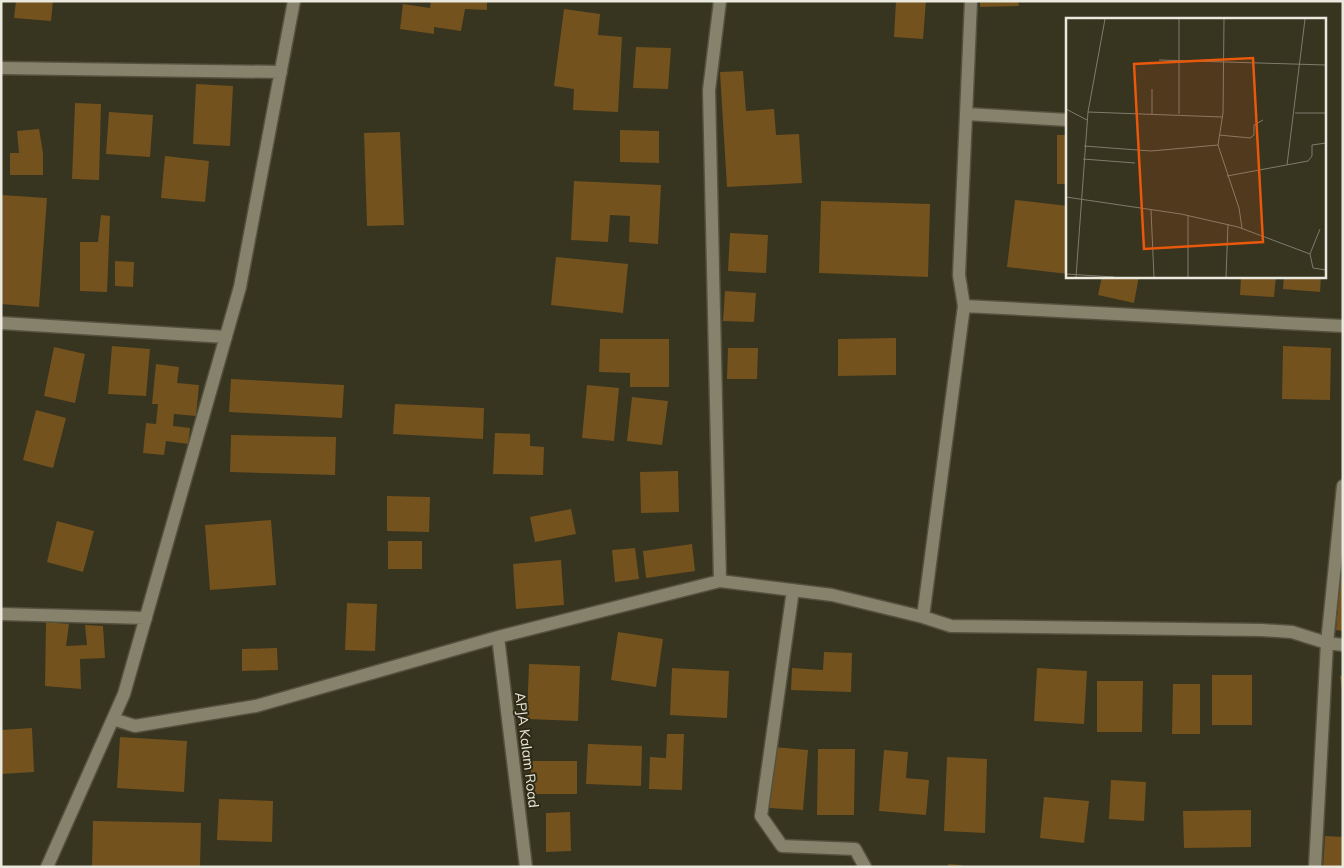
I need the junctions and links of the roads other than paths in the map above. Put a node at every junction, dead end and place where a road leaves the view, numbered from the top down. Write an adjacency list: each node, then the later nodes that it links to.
1 (294, 1): 5 (street)
2 (720, 1): 13 (street)
3 (971, 1): 6 (street)
4 (1, 68): 5 (street)
5 (281, 72): 11 (street)
6 (966, 114): 7 (street); 8 (street)
7 (1066, 120)
8 (964, 306): 10 (street); 16 (street)
9 (1, 323): 11 (street)
10 (1343, 326)
11 (226, 337): 17 (street)
12 (1343, 486): 19 (street)
13 (720, 581): 14 (street); 18 (street)
14 (793, 590): 16 (street); 24 (street)
15 (1, 614): 17 (street)
16 (923, 617): 19 (street)
17 (146, 618): 21 (street)
18 (498, 636): 21 (street); 23 (street, APJA Kalam Road)
19 (1327, 643): 20 (street); 25 (street)
20 (1343, 645)
21 (113, 719): 22 (street)
22 (47, 867)
23 (526, 867)
24 (865, 867)
25 (1315, 867)

